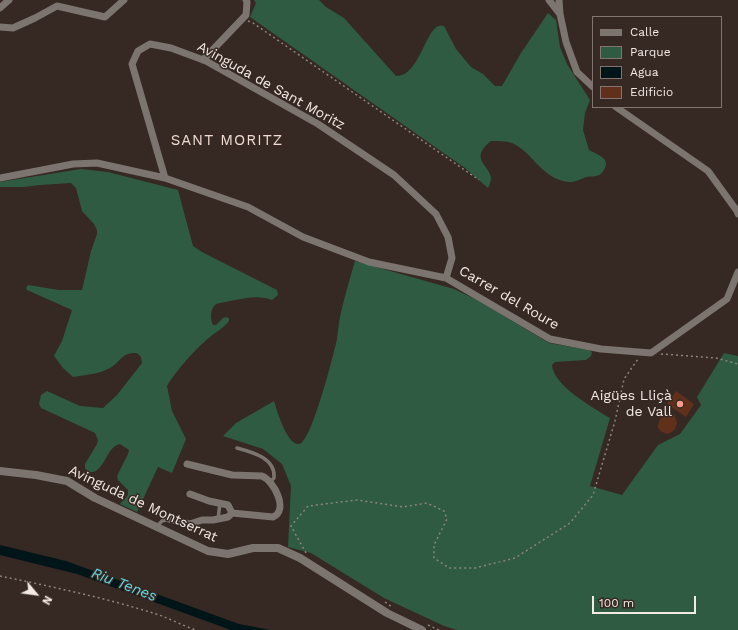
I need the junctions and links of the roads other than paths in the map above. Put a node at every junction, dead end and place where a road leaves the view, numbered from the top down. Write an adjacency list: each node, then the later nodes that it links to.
1 (9, 0): 6 (street)
2 (124, 0): 8 (street)
3 (246, 0): 9 (street)
4 (550, 0): 7 (street)
5 (559, 0): 7 (street)
6 (0, 8)
7 (560, 14): 10 (street)
8 (0, 28)
9 (203, 60): 13 (street, Avinguda de Sant Moritz); 16 (street, Avinguda de Sant Moritz)
10 (592, 86)
11 (617, 108): 14 (street)
12 (0, 178): 13 (street, Carrer del Roure)
13 (165, 178): 16 (street, Carrer del Roure)
14 (738, 214)
15 (738, 272): 16 (street, Carrer del Roure)
16 (446, 278)
17 (237, 448): 20 (lane)
18 (187, 464): 20 (street)
19 (0, 471): 26 (street, Avinguda de Montserrat)
20 (270, 482): 23 (street)
21 (190, 494): 22 (street)
22 (220, 503): 23 (street); 25 (lane)
23 (232, 513): 25 (street)
24 (169, 519): 25 (street); 26 (lane)
25 (218, 519)
26 (156, 527): 27 (street, Avinguda de Montserrat)
27 (424, 627)

